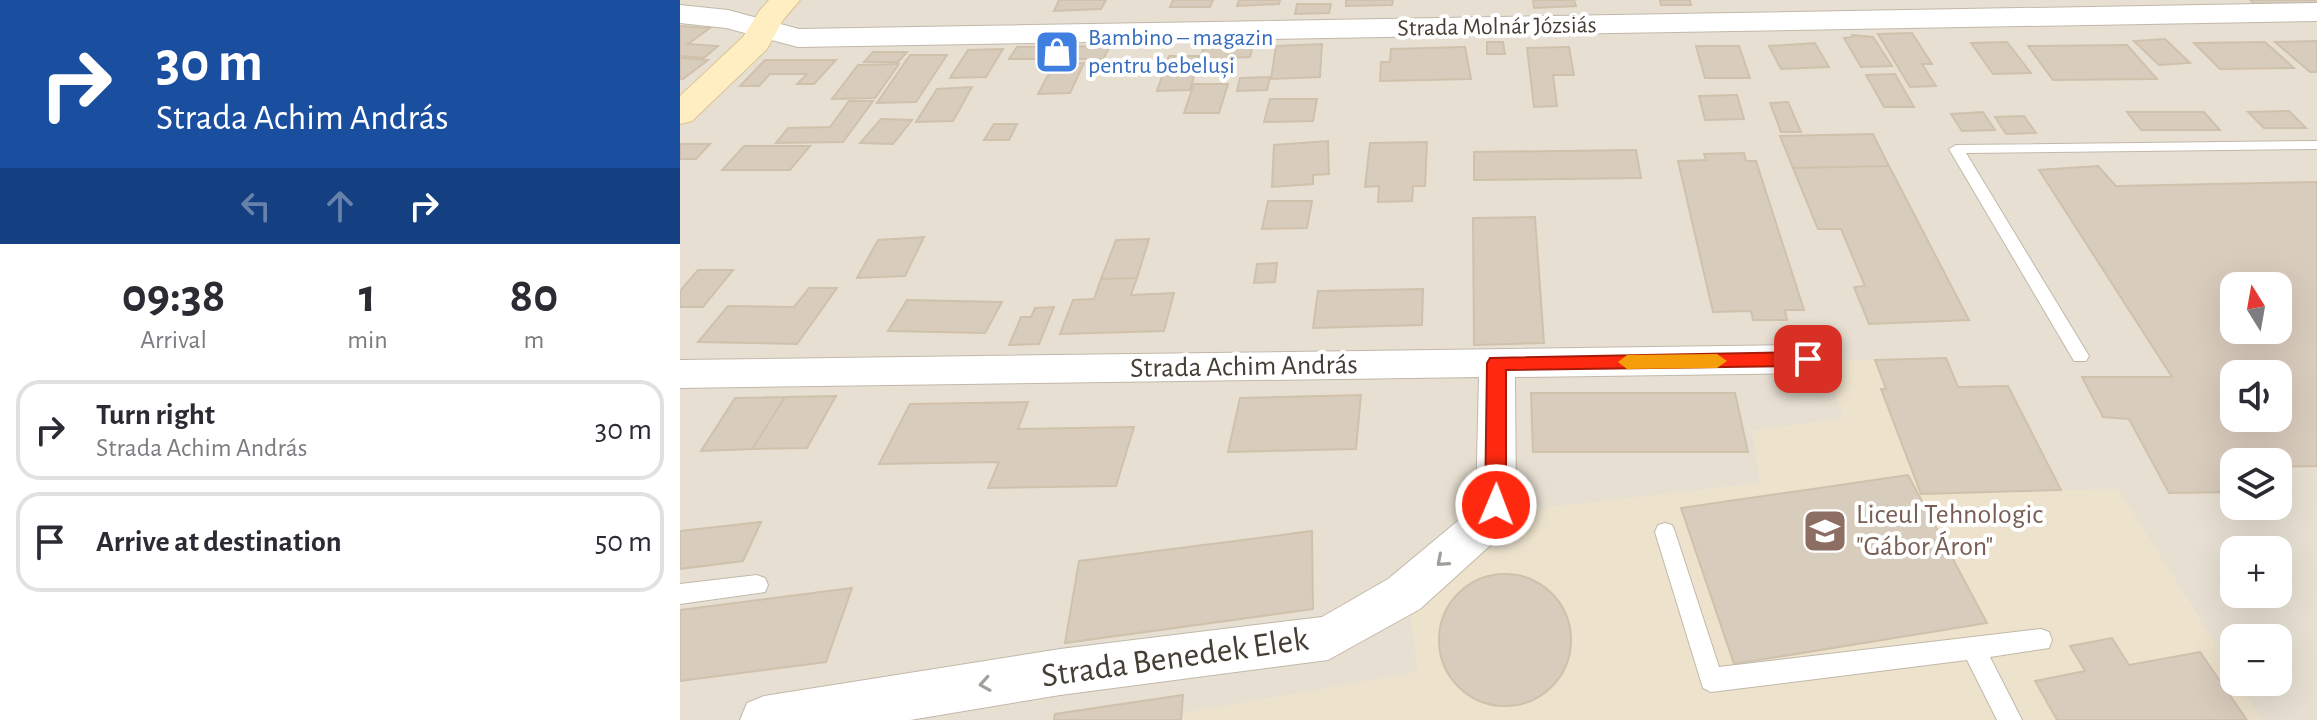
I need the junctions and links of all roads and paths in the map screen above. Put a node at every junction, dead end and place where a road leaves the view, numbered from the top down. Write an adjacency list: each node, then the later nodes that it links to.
1 (786, 0): 4 (main road)
2 (2317, 12): 4 (street, Strada Molnár Józsiás)
3 (680, 14): 4 (street, Strada Molnár Józsiás)
4 (766, 30): 5 (main road)
5 (680, 114)
6 (2317, 145): 7 (lane)
7 (2080, 356)
8 (1808, 359): 9 (street, Strada Achim András)
9 (1497, 363): 10 (street, Strada Achim András); 16 (street, Strada Benedek Elek, one-way to 16)
10 (680, 374)
11 (1665, 532): 15 (lane)
12 (757, 585): 13 (lane)
13 (680, 594)
14 (2041, 640): 15 (lane)
15 (1974, 649): 17 (lane)
16 (764, 720)
17 (2010, 720)

